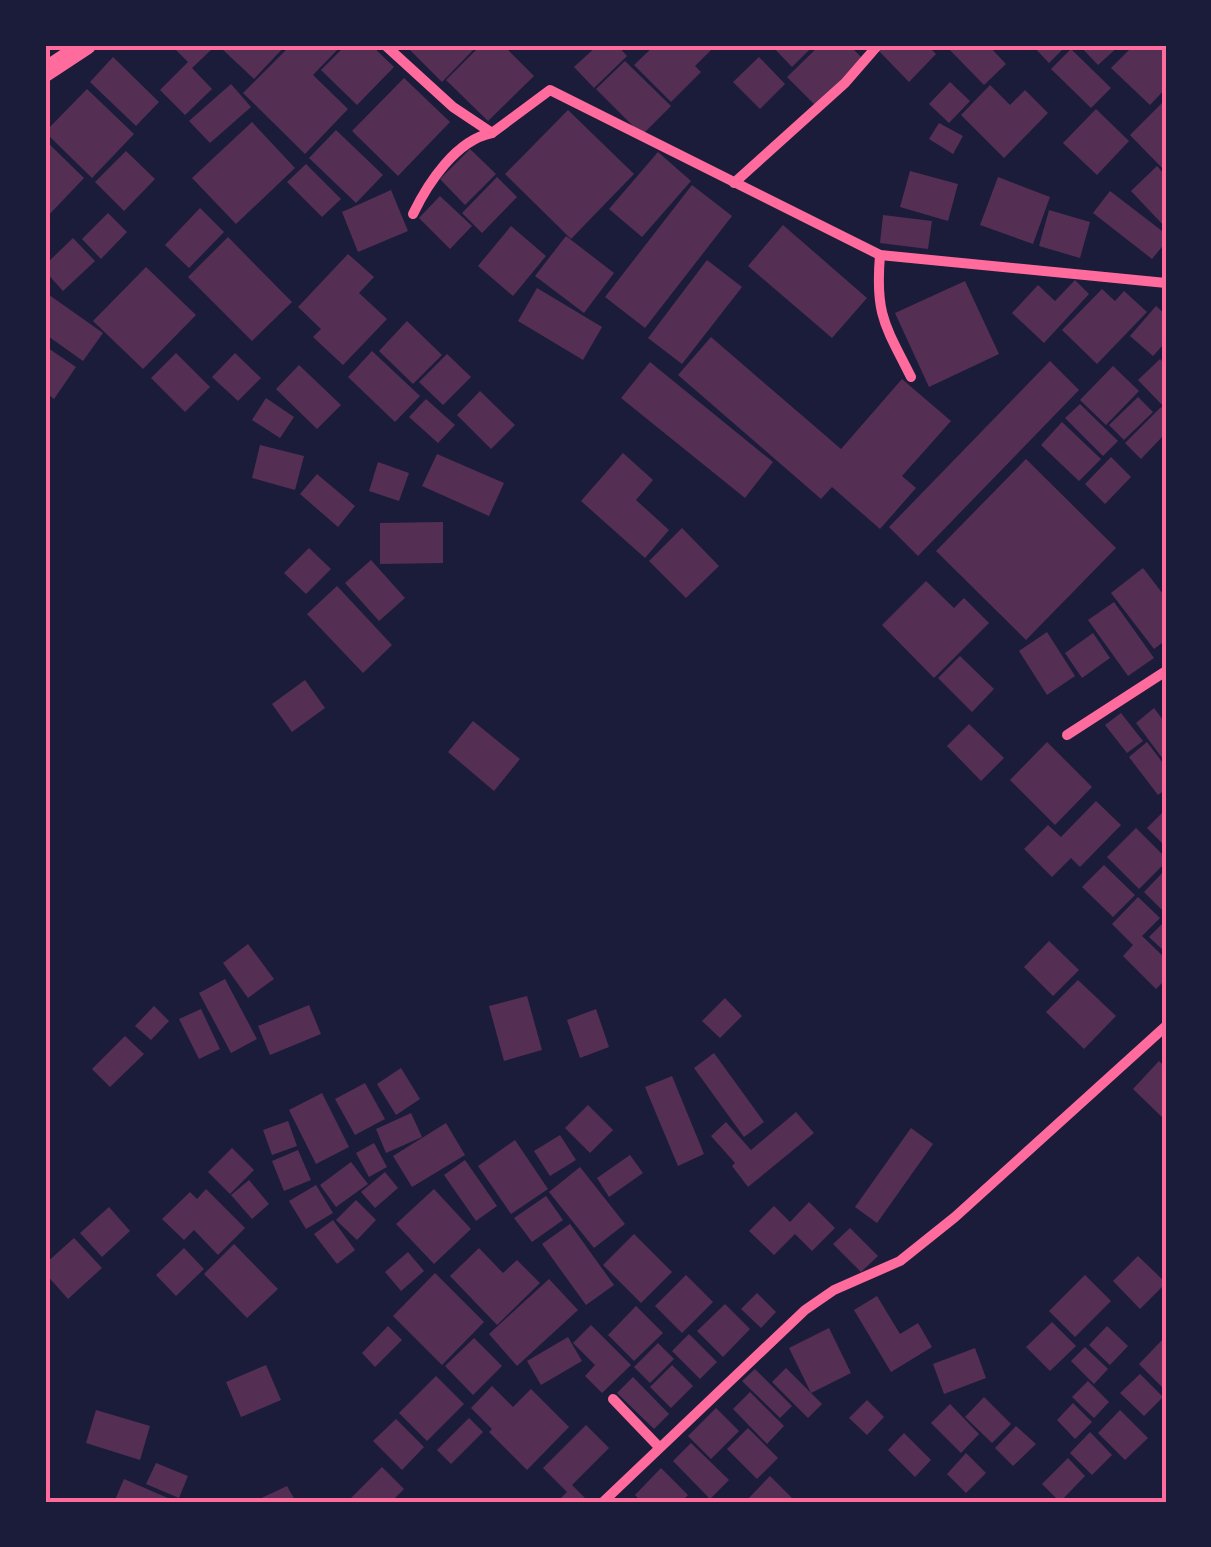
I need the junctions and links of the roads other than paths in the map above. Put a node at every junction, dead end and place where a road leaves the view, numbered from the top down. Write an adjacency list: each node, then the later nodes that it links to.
1 (86, 45): 4 (main road)
2 (385, 45): 5 (street)
3 (878, 45): 6 (street)
4 (45, 72)
5 (492, 132): 6 (street); 7 (street)
6 (734, 183): 8 (street)
7 (413, 214)
8 (880, 255): 9 (street); 10 (street)
9 (1166, 283)
10 (910, 376)
11 (1166, 671): 12 (street)
12 (1067, 734)
13 (1166, 1026): 15 (street)
14 (613, 1399): 15 (street)
15 (658, 1446): 16 (street)
16 (602, 1502)

